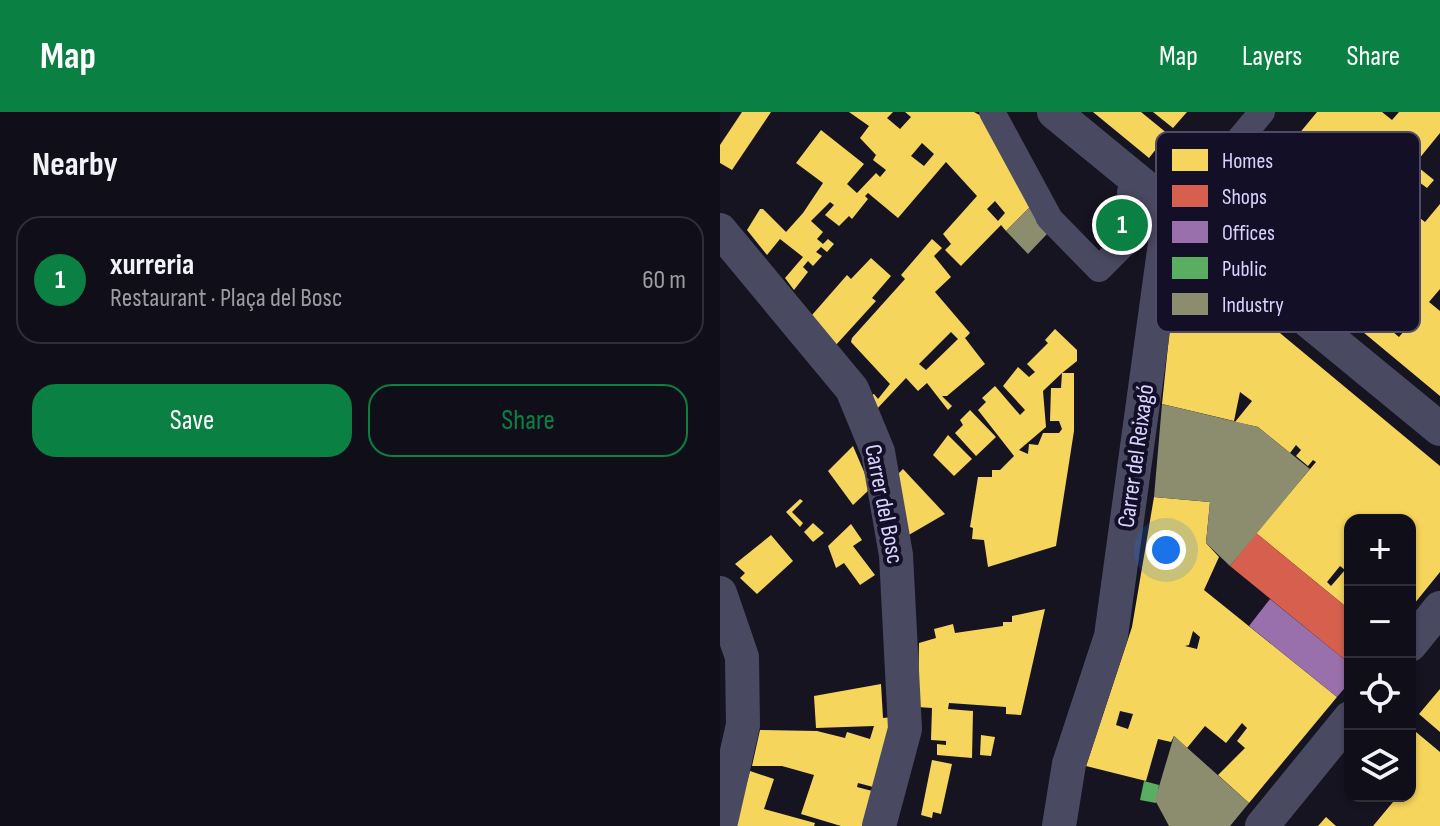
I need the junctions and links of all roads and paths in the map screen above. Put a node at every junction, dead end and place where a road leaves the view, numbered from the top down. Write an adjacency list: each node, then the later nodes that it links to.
1 (992, 112): 2 (street)
2 (1035, 112)
3 (1054, 112): 6 (street)
4 (1262, 112): 5 (street, Carrer del Reixagó)
5 (1245, 132)
6 (1156, 195)
7 (720, 230): 16 (street, Carrer del Bosc)
8 (1156, 309): 17 (street, Carrer del Reixagó)
9 (1322, 332): 10 (street)
10 (1440, 429)
11 (720, 593): 15 (street)
12 (1440, 608): 13 (street)
13 (1416, 638)
14 (1344, 725): 18 (street)
15 (720, 826)
16 (879, 826)
17 (1059, 826)
18 (1262, 826)

